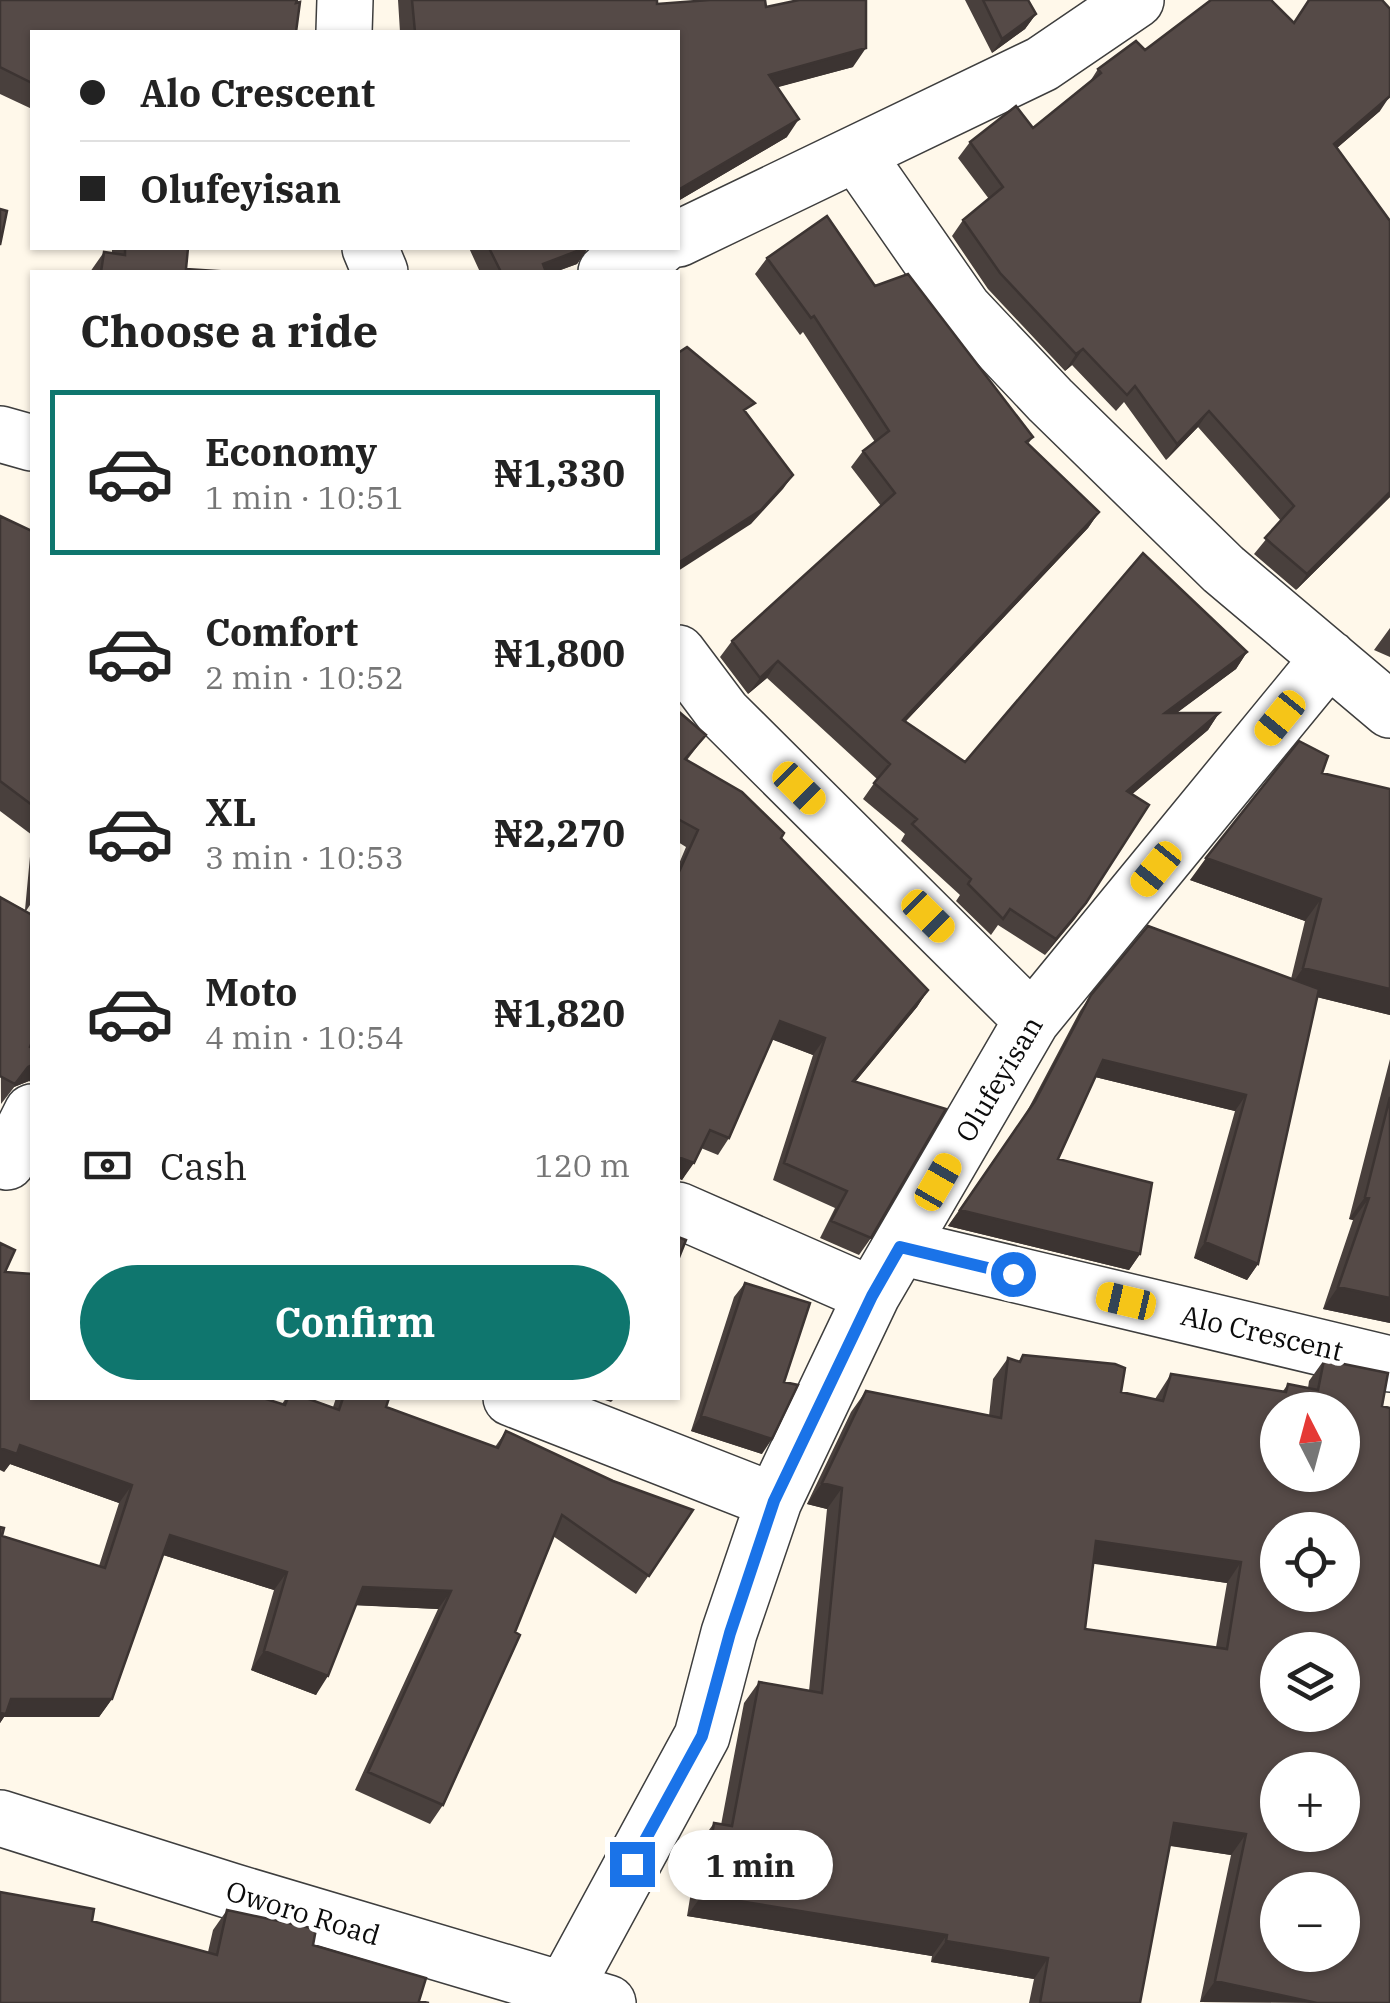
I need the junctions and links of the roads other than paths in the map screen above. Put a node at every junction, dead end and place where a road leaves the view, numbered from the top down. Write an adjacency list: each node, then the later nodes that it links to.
1 (345, 0): 3 (street)
2 (1136, 0): 4 (street)
3 (344, 30)
4 (857, 155): 5 (street); 11 (street)
5 (680, 238)
6 (655, 250): 7 (street)
7 (610, 270)
8 (0, 434): 9 (street)
9 (30, 442)
10 (680, 657): 13 (street)
11 (1330, 658): 12 (street); 13 (street, Olufeyisan)
12 (1390, 710)
13 (1032, 1020): 17 (street, Olufeyisan)
14 (30, 1117): 15 (street)
15 (13, 1164)
16 (680, 1211): 18 (street)
17 (900, 1247): 18 (street, Olufeyisan); 19 (street, Alo Crescent)
18 (872, 1296): 21 (street, Olufeyisan)
19 (1390, 1364)
20 (516, 1400): 21 (street)
21 (774, 1501): 23 (street, Olufeyisan)
22 (0, 1818): 23 (street, Oworo Road)
23 (586, 1997)

